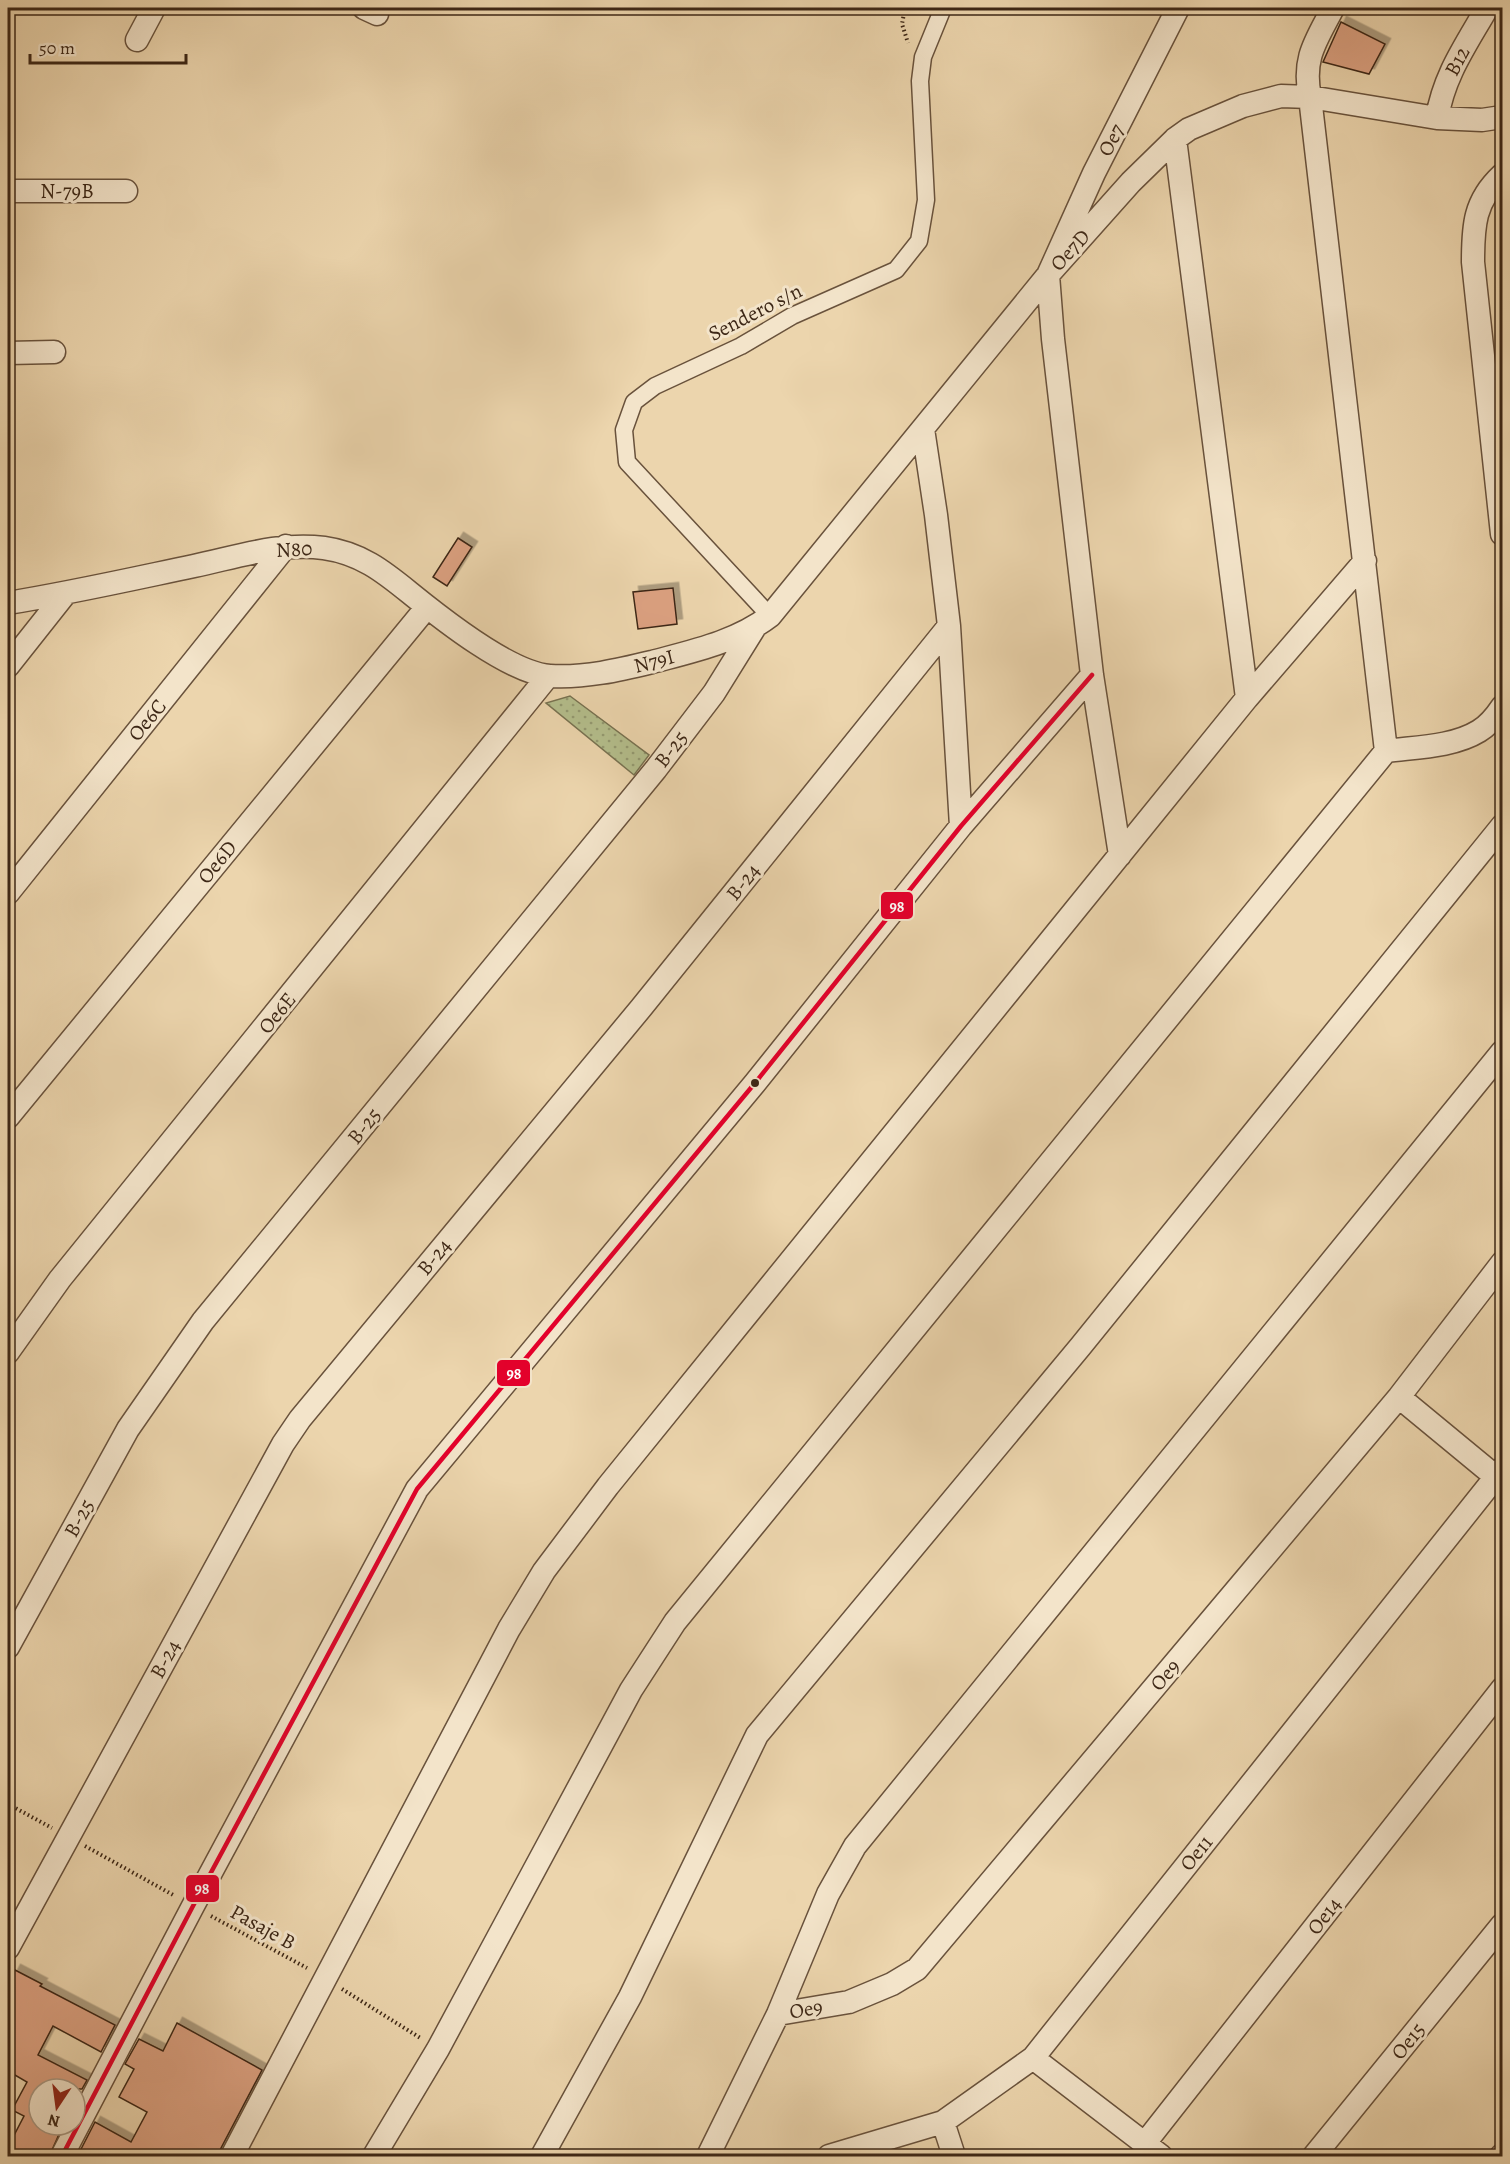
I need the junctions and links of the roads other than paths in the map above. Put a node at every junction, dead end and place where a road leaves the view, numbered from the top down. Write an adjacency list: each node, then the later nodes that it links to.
1 (154, 8): 6 (street)
2 (943, 8): 25 (street, Sendero s/n)
3 (1178, 8): 14 (street, Oe7)
4 (1333, 8): 7 (street)
5 (1487, 8): 9 (street, B12)
6 (136, 40)
7 (1310, 97): 9 (street, Oe7D); 10 (street, Oe7D); 21 (street)
8 (1503, 117): 9 (street, Oe7D)
9 (1437, 118)
10 (1175, 139): 14 (street, Oe7D); 30 (street)
11 (1503, 175): 17 (street)
12 (126, 190): 13 (street, N-79B)
13 (8, 191)
14 (1048, 274): 18 (street, Oe7D); 28 (street)
15 (8, 352): 16 (street)
16 (54, 352)
17 (1496, 404): 19 (street)
18 (923, 429): 25 (street, Oe7D); 26 (street)
19 (1503, 534)
20 (286, 546): 22 (street, N80); 24 (street, N80); 36 (street, Oe6C)
21 (1365, 561): 30 (street); 32 (street)
22 (65, 594): 23 (street, N80); 27 (street)
23 (8, 603)
24 (427, 607): 29 (street, N80); 38 (street, Oe6D)
25 (762, 622): 29 (street, N79I); 43 (street, B-25)
26 (949, 626): 33 (street); 46 (street, B-24)
27 (8, 666)
28 (1092, 675): 33 (street); 35 (street)
29 (548, 676): 40 (street, Oe6E)
30 (1247, 698): 35 (street)
31 (1503, 707): 32 (street)
32 (1386, 751): 53 (street)
33 (961, 826): 51 (street)
34 (1503, 826): 54 (street)
35 (1120, 855): 52 (street)
36 (8, 893)
37 (1503, 1052): 47 (street)
38 (8, 1117)
39 (1503, 1263): 41 (street, Oe9)
40 (8, 1352)
41 (1399, 1397): 42 (street); 47 (street, Oe9)
42 (1500, 1476): 48 (street, Oe11)
43 (8, 1647)
44 (1503, 1689): 50 (street, Oe14)
45 (1503, 1926): 58 (street, Oe15)
46 (8, 1948)
47 (778, 2014): 55 (street)
48 (1033, 2058): 49 (street, Oe11); 50 (street)
49 (943, 2122): 56 (street, Oe11); 57 (street)
50 (1153, 2150)
51 (62, 2157)
52 (232, 2157)
53 (374, 2157)
54 (542, 2157)
55 (708, 2157)
56 (829, 2157)
57 (954, 2157)
58 (1314, 2157)

